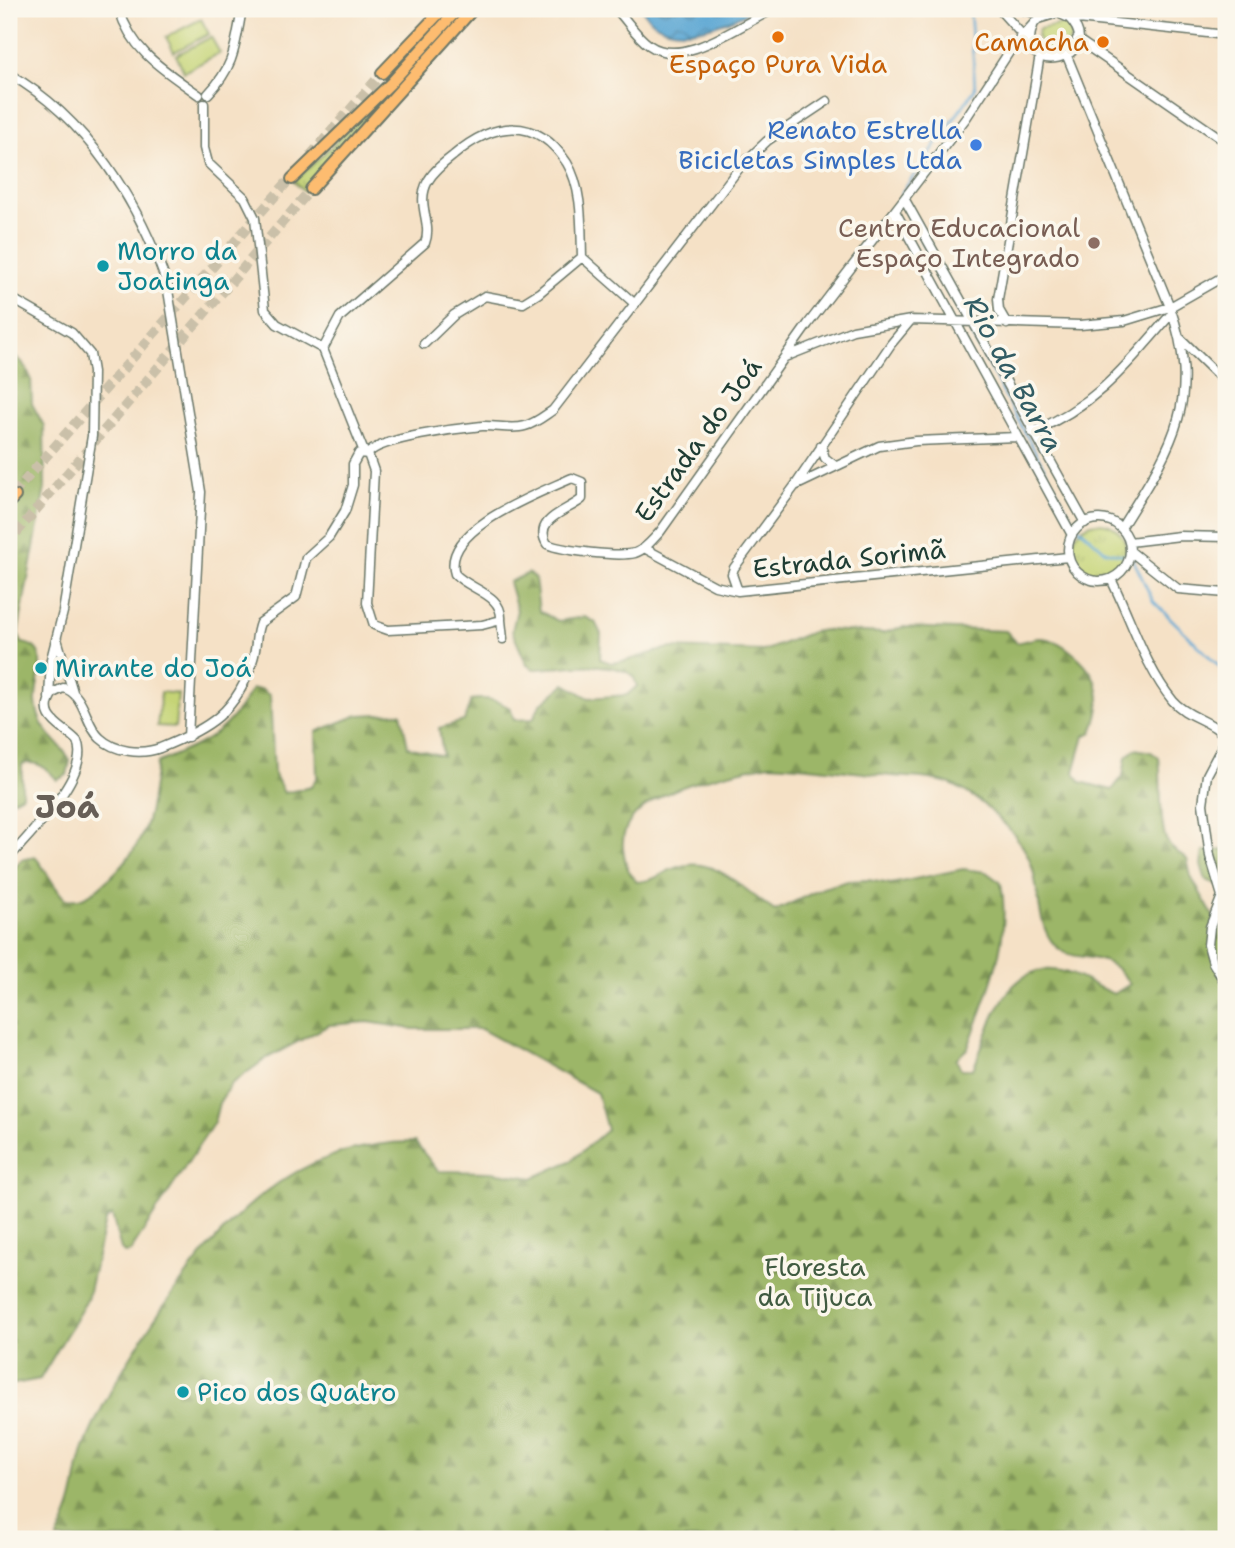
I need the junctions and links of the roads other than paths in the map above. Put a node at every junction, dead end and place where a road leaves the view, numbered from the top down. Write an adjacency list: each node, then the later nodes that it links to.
1 (119, 9): 24 (street)
2 (242, 9): 24 (street)
3 (443, 9): 23 (highway)
4 (458, 9): 28 (highway)
5 (473, 9): 25 (highway)
6 (481, 9): 25 (highway)
7 (616, 9): 8 (street)
8 (775, 9)
9 (998, 9): 10 (street); 14 (street)
10 (1004, 9)
11 (1017, 9): 12 (street); 14 (street)
12 (1042, 15): 13 (street); 15 (street)
13 (1069, 18): 17 (street); 18 (street)
14 (1009, 20): 16 (street)
15 (1034, 23): 16 (street, Estrada do Joá); 19 (street)
16 (1022, 35): 19 (street); 30 (street, Estrada do Joá)
17 (1226, 35)
18 (1077, 39): 21 (street); 27 (street)
19 (1031, 44): 20 (street)
20 (1040, 55): 21 (street); 40 (street)
21 (1067, 56): 36 (street)
22 (9, 74): 68 (street)
23 (382, 74)
24 (203, 94): 44 (street)
25 (395, 94): 29 (highway)
26 (827, 101): 35 (street)
27 (1226, 142)
28 (292, 179)
29 (311, 189)
30 (905, 201): 31 (street, Estrada do Joá); 38 (street)
31 (896, 212): 38 (street); 39 (street, Estrada do Joá)
32 (582, 257): 35 (street); 43 (street); 44 (street)
33 (1226, 275): 36 (street)
34 (9, 297): 64 (street)
35 (635, 304): 50 (street)
36 (1171, 310): 40 (street); 41 (street); 47 (street)
37 (911, 320): 38 (street); 42 (street); 49 (street)
38 (962, 320): 40 (street); 47 (street); 48 (street)
39 (808, 324): 42 (street); 45 (street, Estrada do Joá)
40 (1007, 324)
41 (1181, 339): 46 (street); 54 (street)
42 (820, 342): 45 (street)
43 (424, 344)
44 (323, 349): 50 (street)
45 (784, 358): 57 (street, Estrada do Joá)
46 (1226, 383)
47 (1032, 432): 53 (street)
48 (1017, 437): 51 (street); 55 (street)
49 (821, 446): 51 (street); 52 (street)
50 (366, 453): 63 (street); 68 (street)
51 (834, 465): 52 (street)
52 (794, 487): 61 (street)
53 (1084, 523): 54 (street); 55 (street)
54 (1121, 528): 58 (street)
55 (1073, 533): 59 (street)
56 (1226, 537): 58 (street)
57 (644, 548): 61 (street, Estrada Sorimã); 63 (street, Estrada do Joá)
58 (1129, 551): 60 (street); 62 (street)
59 (1069, 557): 60 (street); 61 (street, Estrada Sorimã)
60 (1111, 579): 70 (street)
61 (738, 591)
62 (1226, 593)
63 (501, 620): 65 (street)
64 (57, 639): 66 (street); 67 (street)
65 (503, 639)
66 (73, 692): 67 (street); 68 (street)
67 (49, 698): 69 (street)
68 (188, 737)
69 (9, 858)
70 (1226, 984)

